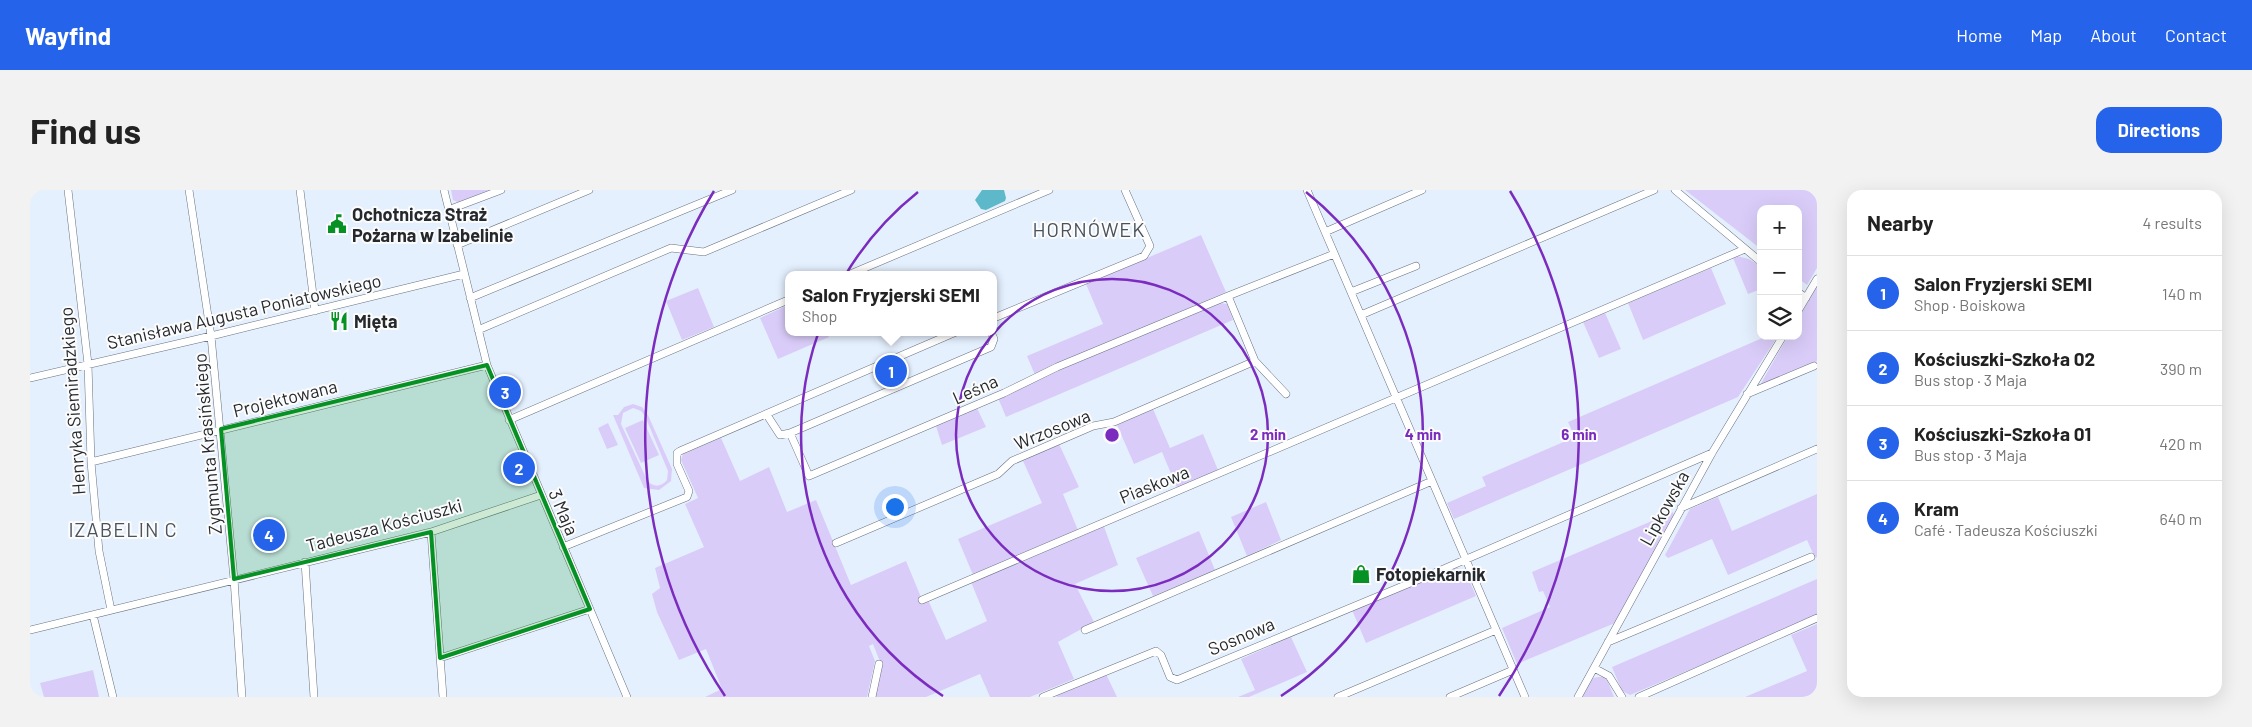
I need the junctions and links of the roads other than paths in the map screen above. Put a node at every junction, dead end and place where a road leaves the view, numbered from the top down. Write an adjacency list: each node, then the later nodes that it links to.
1 (68, 190): 41 (street, Henryka Siemiradzkiego)
2 (189, 190): 36 (street, Zygmunta Krasińskiego)
3 (300, 190): 32 (street)
4 (444, 190): 15 (street, 3 Maja)
5 (501, 190): 15 (street)
6 (589, 190): 17 (street)
7 (732, 190): 28 (street)
8 (851, 190): 35 (street)
9 (1049, 190): 22 (street)
10 (1125, 190): 34 (street)
11 (1306, 190): 16 (street)
12 (1422, 190): 16 (street)
13 (1654, 190): 33 (street)
14 (1675, 190): 18 (street)
15 (448, 210): 17 (street, 3 Maja)
16 (1325, 232): 19 (street)
17 (457, 245): 23 (street, 3 Maja)
18 (1745, 249): 20 (street); 47 (street, Piaskowa)
19 (1334, 254): 25 (street); 27 (street)
20 (1757, 259)
21 (1416, 266): 25 (street)
22 (857, 271)
23 (464, 274): 28 (street, 3 Maja); 32 (street, Stanisława Augusta Poniatowskiego)
24 (1817, 279): 29 (street)
25 (1351, 292): 33 (street)
26 (1802, 295): 29 (street)
27 (1228, 296): 40 (street); 51 (street, Leśna)
28 (470, 298): 35 (street, 3 Maja)
29 (1806, 298): 31 (street)
30 (785, 301): 49 (street)
31 (1802, 304)
32 (315, 310): 36 (street, Stanisława Augusta Poniatowskiego)
33 (1361, 315): 47 (street)
34 (997, 317)
35 (478, 330): 42 (street, 3 Maja)
36 (211, 336): 41 (street, Stanisława Augusta Poniatowskiego); 50 (street, Zygmunta Krasińskiego)
37 (947, 336): 48 (street)
38 (993, 336): 51 (street)
39 (1781, 340): 46 (street, Lipkowska)
40 (1255, 361): 45 (street); 59 (street, Wrzosowa)
41 (88, 364): 44 (street, Stanisława Augusta Poniatowskiego); 54 (street, Henryka Siemiradzkiego)
42 (487, 366): 49 (street, 3 Maja); 50 (street, Projektowana)
43 (1814, 366): 46 (street)
44 (30, 378)
45 (1286, 394)
46 (1747, 394): 53 (street, Lipkowska)
47 (1397, 397): 55 (street); 65 (street, Piaskowa)
48 (767, 415): 51 (street); 60 (street)
49 (509, 420): 56 (street, 3 Maja)
50 (221, 429): 54 (street, Projektowana); 64 (street, Zygmunta Krasińskiego)
51 (790, 433)
52 (1817, 449): 57 (street)
53 (1712, 454): 57 (street, Lipkowska); 62 (street)
54 (91, 462): 67 (street, Henryka Siemiradzkiego)
55 (1432, 480): 62 (street); 71 (street)
56 (541, 495): 58 (street, Tadeusza Kościuszki); 60 (street, 3 Maja)
57 (1681, 508): 73 (street, Lipkowska)
58 (431, 532): 63 (street, Tadeusza Kościuszki); 74 (street)
59 (836, 543)
60 (563, 547): 66 (street, 3 Maja)
61 (1811, 557): 73 (street)
62 (1466, 558): 72 (street); 84 (street, Sosnowa)
63 (304, 562): 64 (street, Tadeusza Kościuszki); 80 (street)
64 (234, 579): 67 (street, Tadeusza Kościuszki); 79 (street, Zygmunta Krasińskiego)
65 (922, 600)
66 (590, 609): 74 (street); 82 (street, 3 Maja)
67 (111, 610): 68 (street, Tadeusza Kościuszki)
68 (93, 614): 70 (street, Tadeusza Kościuszki); 78 (street)
69 (1817, 618): 90 (street)
70 (30, 630)
71 (1085, 630)
72 (1496, 630): 77 (street); 85 (street)
73 (1607, 642): 76 (street, Lipkowska)
74 (440, 658): 81 (street)
75 (879, 664): 83 (street)
76 (1594, 668): 88 (street, Lipkowska); 89 (street)
77 (1513, 670): 86 (street); 87 (street)
78 (113, 697)
79 (242, 697)
80 (314, 697)
81 (442, 697)
82 (627, 697)
83 (872, 697)
84 (1043, 697)
85 (1338, 697)
86 (1450, 697)
87 (1525, 697)
88 (1578, 697)
89 (1622, 697)
90 (1639, 697)

